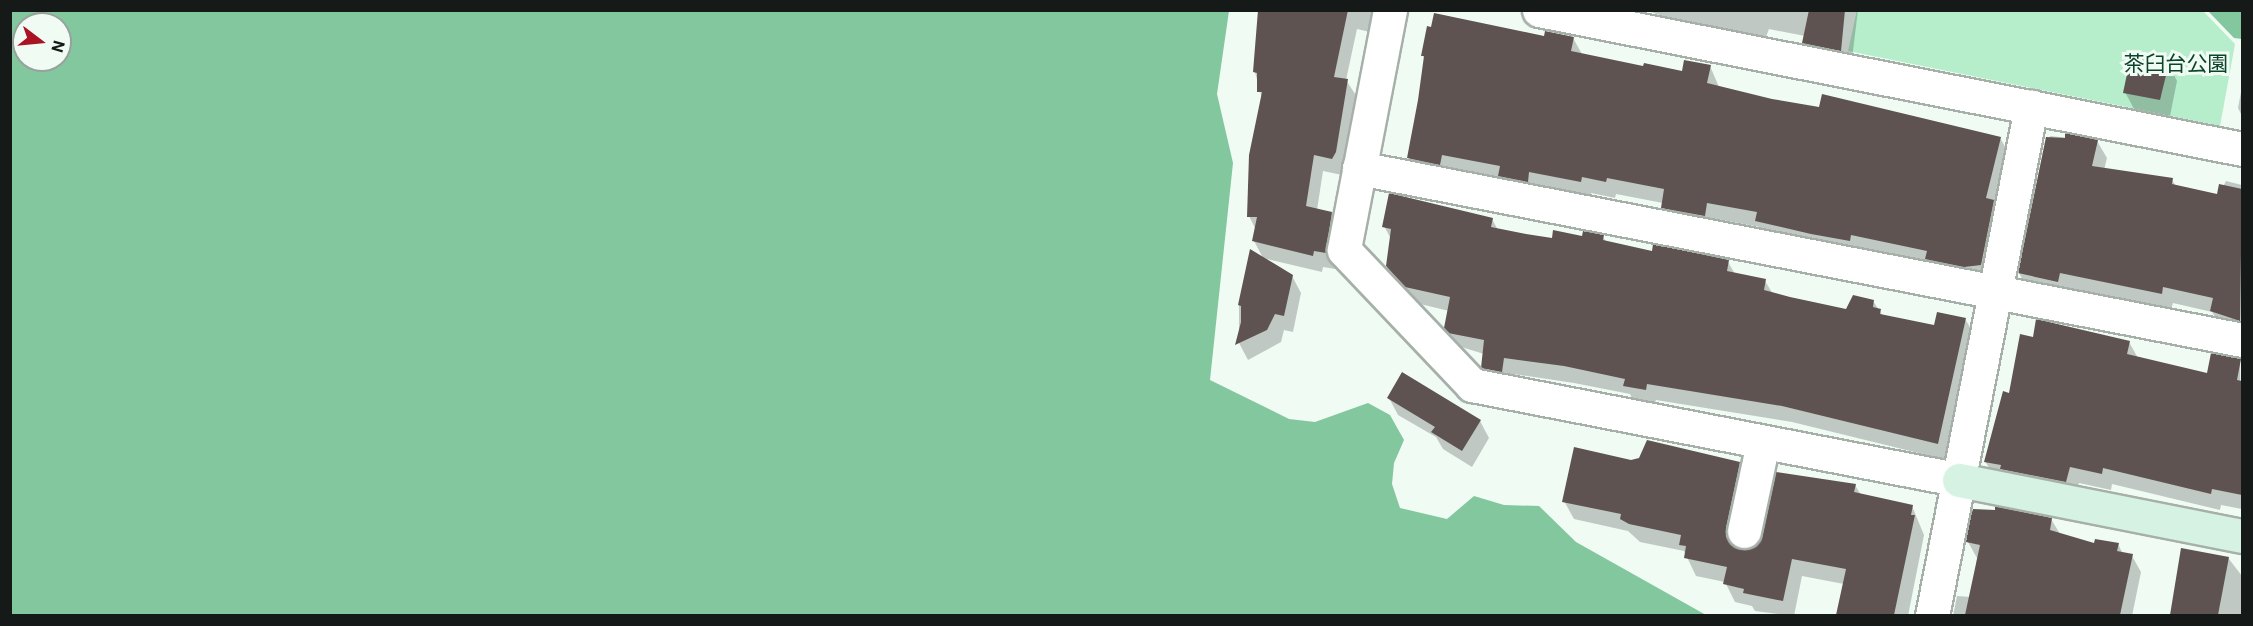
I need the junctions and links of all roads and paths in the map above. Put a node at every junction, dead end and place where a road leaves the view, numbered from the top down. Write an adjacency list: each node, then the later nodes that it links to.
1 (1390, 10): 5 (street)
2 (1539, 10): 3 (street)
3 (2031, 107): 4 (street); 6 (street)
4 (2242, 149)
5 (1359, 168): 6 (street); 8 (street)
6 (1996, 291): 7 (street); 9 (street)
7 (2242, 340)
8 (1763, 442): 9 (street); 10 (street)
9 (1959, 480): 11 (street); 12 (street)
10 (1744, 531)
11 (2242, 536)
12 (1932, 615)

